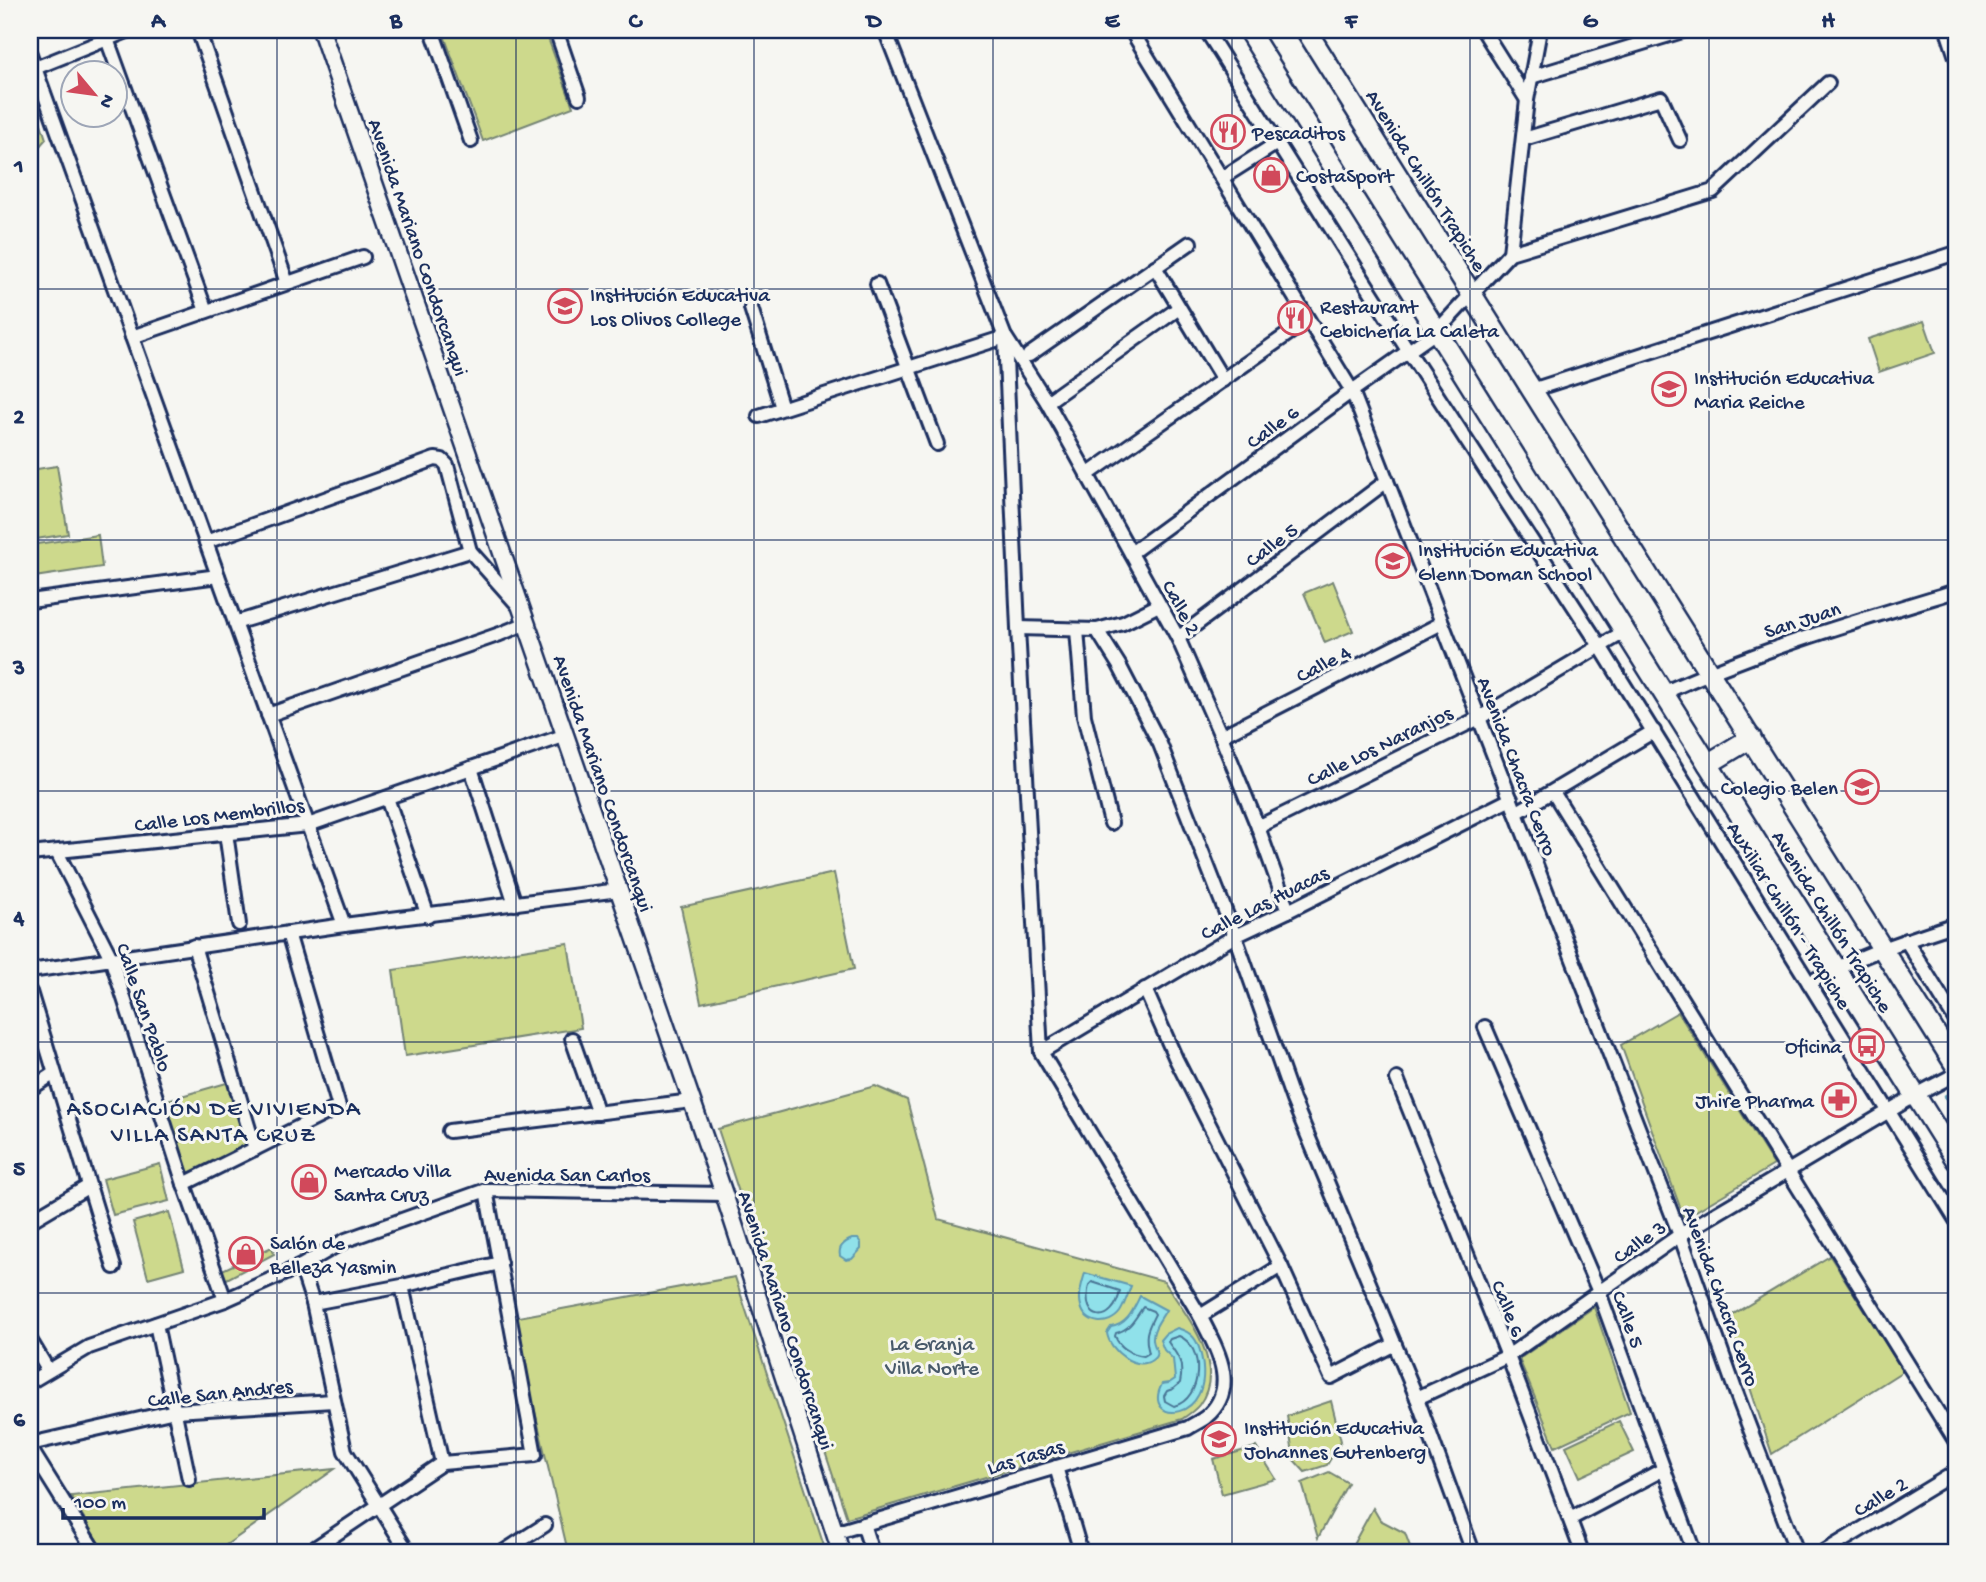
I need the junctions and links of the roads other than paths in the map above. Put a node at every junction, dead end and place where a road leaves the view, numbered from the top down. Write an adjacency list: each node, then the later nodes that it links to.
1 (130, 30): 16 (street)
2 (198, 30): 34 (street)
3 (321, 30): 63 (street, Avenida Mariano Condorcanqui)
4 (432, 30): 26 (street)
5 (556, 30): 22 (street)
6 (885, 30): 43 (street)
7 (1131, 30): 28 (street, Avenida Chacra Cerro)
8 (1206, 30): 27 (street, Auxiliar Chillón - Trapiche)
9 (1248, 30): 41 (main road, Avenida Chillón Trapiche)
10 (1306, 30): 36 (main road, Avenida Chillón Trapiche)
11 (1483, 30): 23 (street)
12 (1540, 30): 20 (street)
13 (1686, 30): 15 (street)
14 (1947, 30): 18 (street)
15 (1654, 34): 20 (street)
16 (107, 39): 19 (street); 39 (street)
17 (30, 54): 19 (street)
18 (1956, 57)
19 (35, 68): 42 (street)
20 (1531, 77): 23 (street)
21 (1828, 83): 30 (street)
22 (579, 97)
23 (1527, 100): 24 (street)
24 (1524, 139): 25 (street); 30 (street)
25 (1680, 140)
26 (471, 141)
27 (1278, 143): 28 (street); 44 (street, Auxiliar Chillón - Trapiche)
28 (1222, 178): 40 (street, Avenida Chacra Cerro)
29 (1190, 243): 33 (street)
30 (1510, 253): 36 (street, Calle 6)
31 (1956, 253): 48 (street)
32 (363, 257): 34 (street)
33 (1155, 268): 37 (street); 45 (street)
34 (287, 283): 39 (street)
35 (877, 284): 46 (street)
36 (1471, 293): 41 (street, Calle 6); 48 (main road, Avenida Chillón Trapiche)
37 (1179, 308): 47 (street); 50 (street)
38 (751, 309): 51 (street)
39 (206, 311): 42 (street)
40 (1308, 320): 47 (street); 49 (street, Avenida Chacra Cerro)
41 (1437, 331): 44 (street, Calle 6); 69 (main road, Avenida Chillón Trapiche)
42 (132, 337): 56 (street)
43 (1005, 337): 46 (street); 50 (street, Calle 2); 66 (street)
44 (1409, 352): 49 (street, Calle 6); 71 (street, Auxiliar Chillón - Trapiche)
45 (1029, 355)
46 (908, 368): 51 (street); 53 (street)
47 (1223, 380): 54 (street)
48 (1532, 390): 72 (main road, Avenida Chillón Trapiche)
49 (1352, 391): 55 (street, Avenida Chacra Cerro); 58 (street, Calle 6)
50 (1047, 402): 54 (street, Calle 2)
51 (782, 408): 52 (street)
52 (759, 415)
53 (937, 444)
54 (1087, 475): 58 (street, Calle 2)
55 (1387, 481): 65 (street, Avenida Chacra Cerro); 70 (street, Calle 5)
56 (206, 542): 57 (street); 59 (street)
57 (470, 551): 63 (street); 64 (street)
58 (1130, 553): 62 (street, Calle 2)
59 (218, 576): 61 (street); 64 (street)
60 (1956, 591): 72 (street, San Juan)
61 (30, 601)
62 (1159, 605): 68 (street); 70 (street, Calle 2)
63 (525, 616): 74 (street); 77 (street, Avenida Mariano Condorcanqui)
64 (235, 623): 74 (street)
65 (1442, 623): 75 (street, Avenida Chacra Cerro); 78 (street, Calle 4)
66 (1018, 628): 67 (street); 113 (street)
67 (1077, 630): 68 (street); 86 (street)
68 (1097, 630): 100 (street)
69 (1624, 632): 71 (street, Calle Los Naranjos); 73 (main road, Avenida Chillón Trapiche)
70 (1178, 638): 78 (street, Calle 2)
71 (1600, 646): 75 (street, Calle Los Naranjos); 76 (street, Auxiliar Chillón - Trapiche)
72 (1709, 672): 73 (street, San Juan); 79 (main road, Avenida Chillón Trapiche)
73 (1663, 693): 80 (main road, Avenida Chillón Trapiche)
74 (268, 715): 87 (street)
75 (1479, 718): 84 (street, Avenida Chacra Cerro); 88 (street, Calle Los Naranjos)
76 (1654, 732): 82 (street); 107 (street, Auxiliar Chillón - Trapiche)
77 (566, 735): 81 (street, Calle Los Membrillos); 92 (street, Avenida Mariano Condorcanqui)
78 (1221, 736): 88 (street, Calle 2)
79 (1751, 738): 80 (main road); 103 (main road, Avenida Chillón Trapiche)
80 (1708, 764): 105 (main road, Avenida Chillón Trapiche)
81 (471, 768): 83 (street, Calle Los Membrillos); 93 (street)
82 (1553, 792): 85 (street); 126 (street)
83 (387, 798): 87 (street, Calle Los Membrillos); 95 (street)
84 (1511, 799): 85 (street, Avenida Chacra Cerro); 94 (street, Calle Las Huacas)
85 (1516, 813): 133 (street, Avenida Chacra Cerro)
86 (1111, 824)
87 (308, 825): 89 (street, Calle Los Membrillos); 98 (street)
88 (1258, 827): 94 (street, Calle 2)
89 (226, 833): 90 (street, Calle Los Membrillos); 96 (street)
90 (57, 852): 91 (street, Calle Los Membrillos); 104 (street, Calle San Pablo)
91 (30, 855)
92 (619, 890): 93 (street); 120 (street, Avenida Mariano Condorcanqui)
93 (515, 904): 95 (street)
94 (1288, 911): 100 (street, Calle Las Huacas)
95 (428, 916): 98 (street)
96 (239, 924)
97 (1956, 924): 101 (street)
98 (344, 925): 99 (street)
99 (288, 933): 102 (street); 124 (street)
100 (1235, 936): 108 (street, Calle Las Huacas); 145 (street)
101 (1906, 940): 103 (street); 110 (street)
102 (194, 946): 104 (street); 124 (street)
103 (1882, 948): 105 (street); 114 (main road, Avenida Chillón Trapiche)
104 (111, 958): 106 (street); 127 (street, Calle San Pablo)
105 (1836, 968): 107 (street); 119 (main road, Avenida Chillón Trapiche)
106 (30, 971)
107 (1809, 983): 121 (street, Auxiliar Chillón - Trapiche)
108 (1145, 989): 113 (street, Calle Las Huacas); 136 (street)
109 (30, 992): 115 (street)
110 (1956, 1021)
111 (1485, 1027): 139 (street, Calle 5)
112 (572, 1039): 122 (street)
113 (1041, 1052): 142 (street)
114 (1956, 1066)
115 (54, 1074): 118 (street); 128 (street)
116 (1956, 1074): 119 (street, Calle 3)
117 (1397, 1079): 146 (street, Calle 6)
118 (30, 1088)
119 (1916, 1095): 121 (street, Calle 3); 125 (main road, Avenida Chillón Trapiche)
120 (692, 1101): 122 (street); 130 (street, Avenida Mariano Condorcanqui)
121 (1888, 1112): 126 (street, Calle 3); 131 (street, Auxiliar Chillón - Trapiche)
122 (598, 1113): 123 (street)
123 (449, 1131)
124 (255, 1149): 127 (street)
125 (1956, 1160)
126 (1789, 1171): 133 (street, Calle 3); 152 (street)
127 (184, 1184): 140 (street, Calle San Pablo)
128 (89, 1186): 132 (street); 137 (street)
129 (486, 1190): 130 (street, Avenida San Carlos); 134 (street); 135 (street, Avenida San Carlos)
130 (724, 1194): 163 (street, Avenida Mariano Condorcanqui)
131 (1956, 1220)
132 (30, 1221)
133 (1680, 1235): 139 (street, Calle 3); 174 (street, Avenida Chacra Cerro)
134 (500, 1263): 138 (street); 154 (street)
135 (301, 1266): 140 (street, Avenida San Carlos); 141 (street)
136 (1281, 1266): 142 (street); 145 (street)
137 (114, 1267)
138 (402, 1286): 141 (street); 154 (street)
139 (1599, 1292): 146 (street, Calle 3); 156 (street, Calle 5)
140 (225, 1300): 143 (street, Avenida San Carlos)
141 (313, 1303): 150 (street)
142 (1200, 1316): 155 (street, Las Tasas)
143 (156, 1324): 147 (street, Avenida San Carlos); 151 (street)
144 (30, 1340): 147 (street)
145 (1395, 1344): 149 (street)
146 (1508, 1356): 149 (street, Calle 3); 160 (street, Calle 6)
147 (48, 1370): 148 (street, Avenida San Carlos)
148 (30, 1381)
149 (1417, 1398): 171 (street)
150 (333, 1401): 151 (street, Calle San Andres); 159 (street)
151 (174, 1411): 153 (street, Calle San Andres); 158 (street)
152 (1956, 1442)
153 (30, 1446): 164 (street)
154 (442, 1463): 159 (street)
155 (1056, 1467): 161 (street, Las Tasas); 170 (street)
156 (1664, 1469): 160 (street); 173 (street, Calle 5)
157 (1956, 1472): 175 (street, Calle 2)
158 (189, 1479)
159 (378, 1506): 165 (street); 166 (street)
160 (1570, 1519): 172 (street, Calle 6)
161 (863, 1524): 163 (street, Las Tasas); 169 (street)
162 (545, 1525): 167 (street)
163 (834, 1533): 168 (street, Avenida Mariano Condorcanqui)
164 (95, 1552)
165 (309, 1552)
166 (408, 1552)
167 (503, 1552)
168 (841, 1552)
169 (872, 1552)
170 (1081, 1552)
171 (1473, 1552)
172 (1582, 1552)
173 (1694, 1552)
174 (1797, 1552)
175 (1824, 1552)

